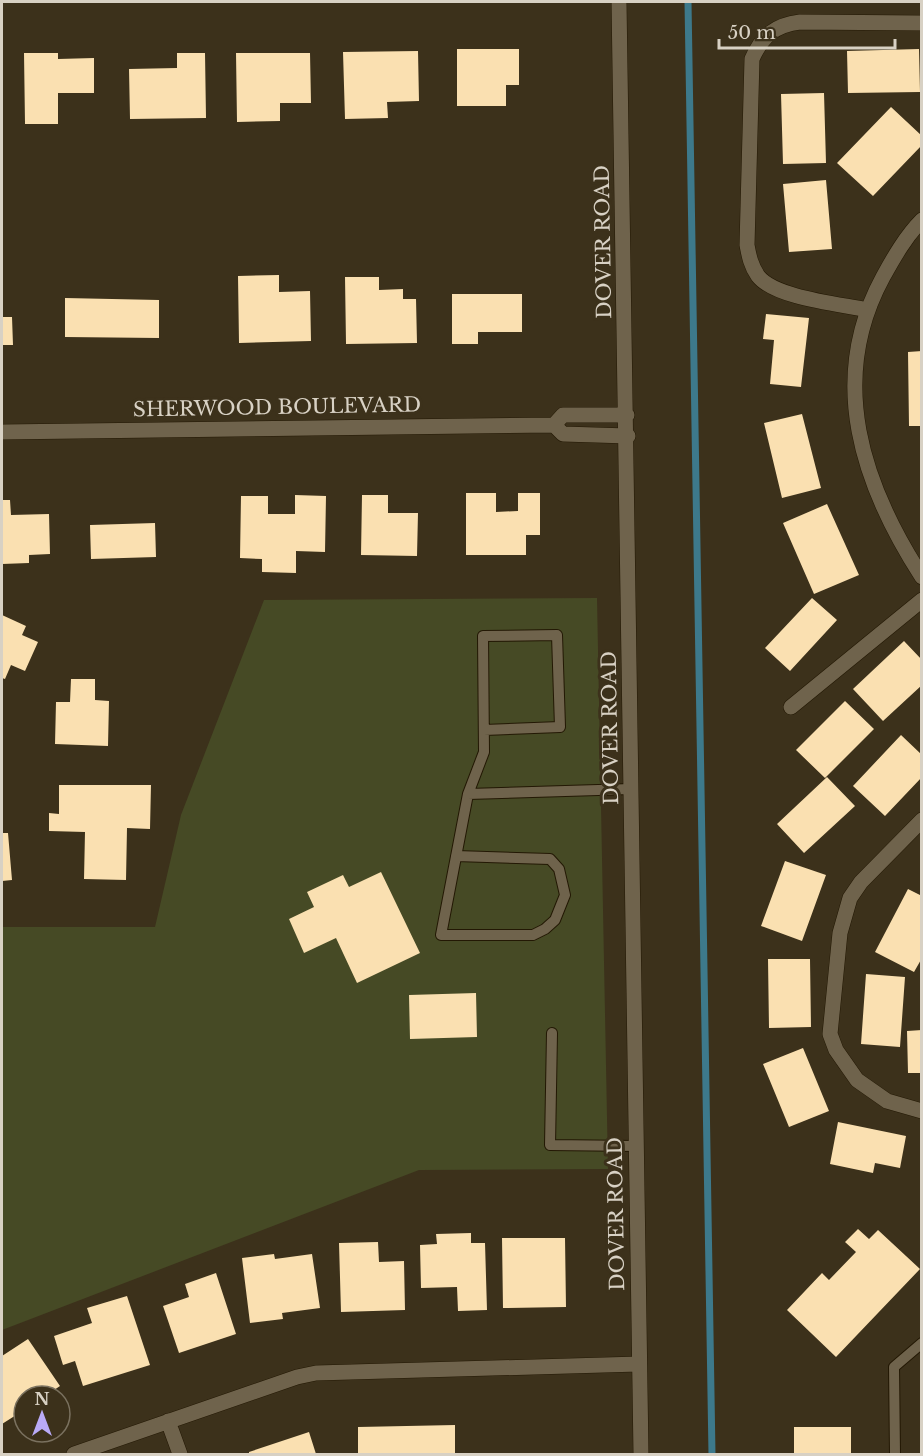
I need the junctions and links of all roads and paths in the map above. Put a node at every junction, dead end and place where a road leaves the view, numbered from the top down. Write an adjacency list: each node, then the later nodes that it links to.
1 (619, 2): 5 (street, DOVER ROAD)
2 (921, 23): 4 (street)
3 (921, 220): 4 (street)
4 (868, 310): 9 (street)
5 (627, 416): 6 (street, SHERWOOD BOULEVARD); 8 (street, DOVER ROAD)
6 (554, 425): 7 (street, SHERWOOD BOULEVARD); 8 (street, SHERWOOD BOULEVARD)
7 (2, 432)
8 (628, 436): 13 (street, DOVER ROAD)
9 (921, 577)
10 (921, 600): 11 (street)
11 (791, 707)
12 (484, 730): 12 (lane); 14 (lane)
13 (631, 789): 14 (lane); 19 (street, DOVER ROAD)
14 (468, 794): 16 (lane)
15 (921, 820): 18 (street)
16 (456, 856): 16 (lane)
17 (552, 1032): 19 (lane)
18 (921, 1111)
19 (636, 1146): 21 (street, DOVER ROAD)
20 (921, 1343): 26 (lane)
21 (639, 1364): 22 (street); 25 (street, DOVER ROAD)
22 (168, 1421): 23 (street); 24 (street)
23 (74, 1455)
24 (180, 1455)
25 (641, 1455)
26 (895, 1455)

